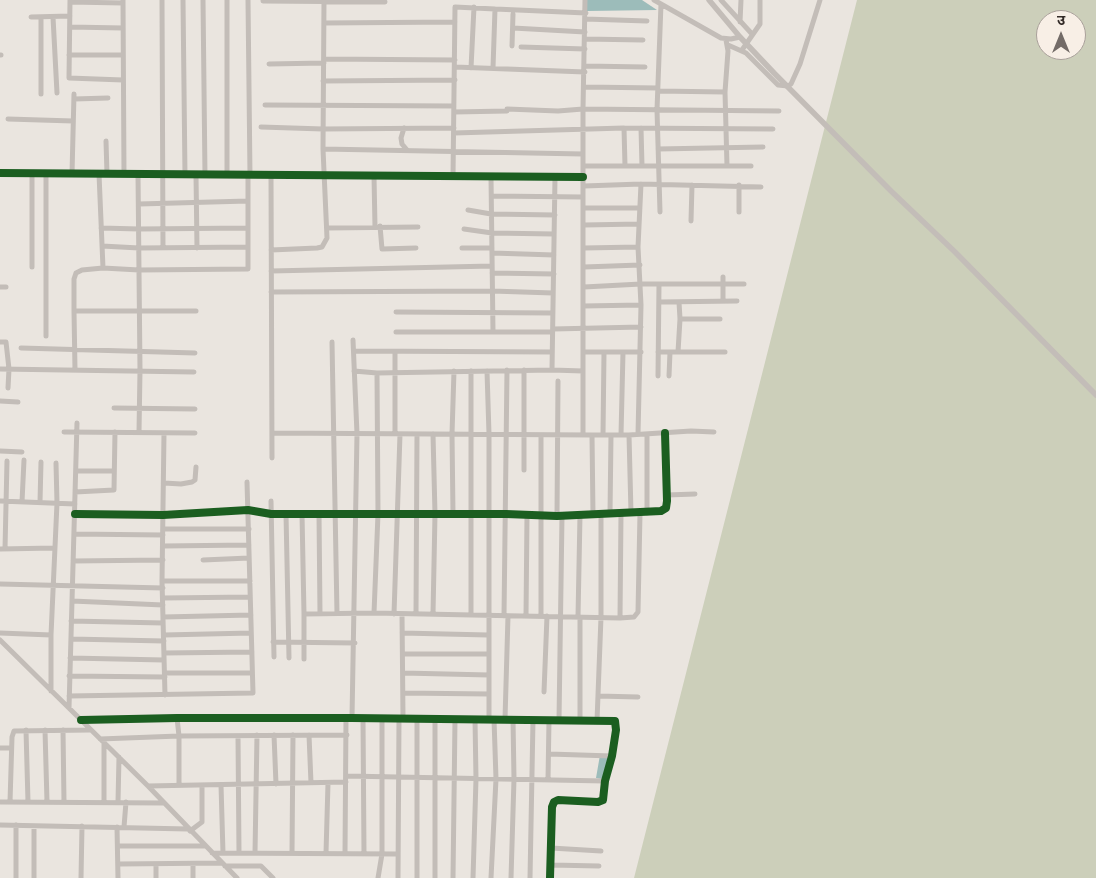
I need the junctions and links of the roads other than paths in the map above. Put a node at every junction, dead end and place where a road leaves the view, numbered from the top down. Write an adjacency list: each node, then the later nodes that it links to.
1 (162, 0): 106 (street)
2 (182, 0): 107 (street)
3 (203, 0): 109 (street)
4 (227, 0): 110 (street)
5 (248, 0): 111 (street)
6 (585, 0): 22 (street)
7 (709, 0): 35 (street)
8 (721, 0): 28 (street)
9 (741, 0): 28 (street)
10 (760, 0): 34 (street)
11 (820, 0): 58 (street)
12 (70, 1): 13 (street); 21 (street)
13 (123, 1): 31 (street)
14 (263, 1): 15 (street)
15 (324, 1): 16 (street); 29 (street)
16 (385, 2)
17 (657, 2): 38 (street); 60 (street)
18 (474, 8): 19 (street); 27 (street); 52 (street)
19 (495, 9): 22 (street); 53 (street)
20 (513, 14): 32 (street)
21 (70, 16): 25 (street); 30 (street)
22 (586, 16): 26 (street); 33 (street)
23 (30, 17): 24 (street)
24 (41, 17): 25 (street); 63 (street)
25 (54, 17): 62 (street)
26 (647, 21)
27 (456, 22): 29 (street); 46 (street)
28 (740, 22): 34 (street)
29 (324, 23): 47 (street)
30 (70, 27): 31 (street); 45 (street)
31 (123, 28): 44 (street)
32 (513, 28): 33 (street); 40 (street)
33 (585, 32): 36 (street)
34 (752, 34): 39 (street)
35 (740, 37): 38 (street); 39 (street)
36 (585, 39): 37 (street); 42 (street)
37 (643, 40)
38 (727, 42): 43 (street); 61 (street)
39 (746, 43): 43 (street); 58 (street)
40 (512, 46)
41 (521, 46): 42 (street)
42 (585, 49): 49 (street)
43 (742, 50): 58 (street)
44 (123, 54): 45 (street); 55 (street)
45 (69, 55): 55 (street)
46 (455, 60): 47 (street); 50 (street)
47 (324, 61): 48 (street); 57 (street)
48 (269, 64)
49 (585, 66): 51 (street); 54 (street)
50 (455, 67): 52 (street); 56 (street)
51 (645, 67)
52 (472, 68): 53 (street)
53 (493, 68): 54 (street)
54 (585, 72): 59 (street)
55 (123, 80): 104 (street)
56 (455, 80): 57 (street); 67 (street)
57 (323, 81): 66 (street)
58 (788, 86): 240 (street)
59 (585, 87): 60 (street); 68 (street)
60 (658, 90): 61 (street); 69 (street)
61 (725, 92): 70 (street)
62 (57, 93)
63 (41, 94)
64 (108, 98): 73 (street)
65 (265, 105): 66 (street)
66 (323, 106): 67 (street); 78 (street)
67 (454, 109): 68 (street); 82 (street)
68 (583, 109): 69 (street); 83 (street)
69 (657, 110): 70 (street); 79 (street)
70 (726, 110): 71 (street); 80 (street)
71 (779, 111)
72 (8, 119): 73 (street)
73 (74, 120): 101 (street)
74 (261, 127): 78 (street)
75 (404, 128): 78 (street); 82 (street); 89 (street)
76 (624, 128): 77 (street); 83 (street); 93 (street)
77 (642, 128): 79 (street); 94 (street)
78 (323, 129): 87 (street)
79 (658, 129): 80 (street); 88 (street)
80 (726, 129): 81 (street); 86 (street)
81 (773, 129)
82 (454, 130): 83 (street); 90 (street)
83 (583, 130): 91 (street)
84 (106, 140): 103 (street)
85 (764, 147): 86 (street)
86 (726, 148): 88 (street); 96 (street)
87 (323, 149): 89 (street); 113 (street)
88 (658, 149): 95 (street)
89 (407, 150): 90 (street)
90 (453, 150): 91 (street); 115 (street)
91 (583, 154): 92 (street)
92 (583, 166): 93 (street); 118 (street)
93 (625, 166): 94 (street)
94 (642, 166): 95 (street)
95 (659, 166): 96 (street); 120 (street)
96 (727, 166): 97 (street)
97 (751, 166)
98 (0, 173): 99 (street)
99 (32, 174): 100 (street); 167 (street)
100 (46, 174): 101 (street); 202 (street)
101 (72, 174): 102 (street)
102 (99, 174): 103 (street); 144 (street)
103 (107, 174): 104 (street)
104 (124, 174): 105 (street)
105 (138, 174): 106 (street); 131 (street)
106 (161, 174): 107 (street); 129 (street)
107 (185, 175): 108 (street)
108 (196, 175): 109 (street); 130 (street)
109 (205, 175): 110 (street)
110 (227, 175): 111 (street)
111 (249, 175): 112 (street); 128 (street)
112 (271, 175): 113 (street); 162 (street)
113 (324, 175): 114 (street); 146 (street)
114 (374, 176): 115 (street); 142 (street)
115 (453, 176): 116 (street)
116 (491, 177): 117 (street); 125 (street)
117 (555, 177): 118 (street); 126 (street)
118 (583, 177): 122 (street)
119 (641, 184): 120 (street); 122 (street); 133 (street)
120 (660, 185): 123 (street); 135 (street)
121 (739, 185): 123 (street); 124 (street); 136 (street)
122 (584, 186): 127 (street)
123 (692, 186): 139 (street)
124 (761, 187)
125 (492, 196): 126 (street); 137 (street)
126 (555, 196): 127 (street); 138 (street)
127 (584, 197): 132 (street)
128 (248, 201): 130 (street); 145 (street)
129 (162, 203): 130 (street); 131 (street); 148 (street)
130 (196, 203): 149 (street)
131 (139, 204): 147 (street)
132 (584, 208): 133 (street); 140 (street)
133 (639, 208): 141 (street)
134 (468, 210): 137 (street)
135 (660, 212)
136 (739, 212)
137 (491, 214): 138 (street); 151 (street)
138 (555, 216): 152 (street)
139 (691, 221)
140 (584, 224): 141 (street); 161 (street)
141 (639, 224): 155 (street)
142 (378, 227): 143 (street); 146 (street); 159 (street)
143 (418, 227)
144 (101, 228): 147 (street); 153 (street)
145 (248, 228): 149 (street); 154 (street)
146 (327, 228): 162 (street)
147 (139, 229): 148 (street); 156 (street)
148 (162, 229): 149 (street); 157 (street)
149 (196, 229): 158 (street)
150 (464, 229): 151 (street)
151 (492, 233): 152 (street); 163 (street)
152 (554, 234): 164 (street)
153 (102, 246): 156 (street); 169 (street)
154 (248, 247): 158 (street); 170 (street)
155 (638, 247): 161 (street); 165 (street)
156 (139, 248): 157 (street); 170 (street)
157 (163, 248): 158 (street)
158 (197, 248)
159 (416, 248)
160 (462, 248): 163 (street)
161 (584, 248): 168 (street)
162 (271, 250): 171 (street)
163 (492, 251): 164 (street); 166 (street)
164 (554, 255): 173 (street)
165 (640, 265): 168 (street); 175 (street)
166 (492, 266): 171 (street); 172 (street)
167 (32, 267)
168 (584, 267): 179 (street)
169 (103, 268): 170 (street); 189 (street)
170 (139, 270): 190 (street)
171 (271, 271): 181 (street)
172 (492, 273): 173 (street); 180 (street)
173 (554, 274): 182 (street)
174 (723, 277): 177 (street)
175 (641, 284): 176 (street); 179 (street); 187 (street)
176 (659, 284): 177 (street); 185 (street)
177 (723, 284): 178 (street); 183 (street)
178 (744, 284)
179 (584, 286): 188 (street)
180 (492, 291): 181 (street); 182 (street); 193 (street)
181 (271, 292): 254 (street)
182 (553, 293): 194 (street)
183 (723, 301): 184 (street); 186 (street)
184 (738, 301)
185 (659, 302): 186 (street); 216 (street)
186 (679, 302): 195 (street)
187 (641, 305): 188 (street); 197 (street)
188 (583, 306): 198 (street)
189 (74, 310): 190 (street); 207 (street)
190 (140, 310): 191 (street); 208 (street)
191 (196, 310)
192 (396, 312): 193 (street)
193 (492, 312): 194 (street); 201 (street)
194 (553, 313): 199 (street)
195 (680, 319): 196 (street); 218 (street)
196 (720, 319)
197 (641, 327): 198 (street); 215 (street)
198 (584, 328): 199 (street); 212 (street)
199 (552, 330): 201 (street); 211 (street)
200 (396, 332): 201 (street)
201 (493, 332)
202 (46, 336)
203 (353, 340): 209 (street)
204 (0, 342): 222 (street)
205 (332, 342): 255 (street)
206 (21, 348): 207 (street)
207 (74, 350): 208 (street); 223 (street)
208 (140, 351): 220 (street); 224 (street)
209 (354, 351): 210 (street); 228 (street)
210 (395, 352): 211 (street); 229 (street)
211 (552, 352): 227 (street)
212 (583, 352): 213 (street); 234 (street)
213 (604, 352): 214 (street); 273 (street)
214 (623, 352): 215 (street); 275 (street)
215 (641, 352): 268 (street)
216 (658, 352): 217 (street); 236 (street)
217 (670, 352): 218 (street); 237 (street)
218 (678, 352): 219 (street)
219 (725, 352)
220 (195, 353)
221 (0, 369): 222 (street)
222 (9, 369): 223 (street); 239 (street)
223 (74, 370): 224 (street)
224 (140, 370): 233 (street); 244 (street)
225 (507, 370): 226 (street); 232 (street); 265 (street)
226 (524, 370): 227 (street); 266 (street)
227 (552, 370): 234 (street)
228 (354, 371): 235 (street); 257 (street)
229 (395, 371): 230 (street); 235 (street); 259 (street)
230 (454, 371): 231 (street); 262 (street)
231 (471, 371): 232 (street); 263 (street)
232 (488, 371): 264 (street)
233 (194, 372)
234 (583, 372): 271 (street)
235 (377, 373): 258 (street)
236 (658, 376)
237 (669, 376)
238 (558, 381): 270 (street)
239 (8, 388)
240 (1096, 394)
241 (0, 401): 242 (street)
242 (18, 402)
243 (114, 408): 244 (street)
244 (140, 409): 245 (street); 250 (street)
245 (195, 410)
246 (78, 423): 248 (street)
247 (64, 432): 248 (street)
248 (77, 432): 249 (street); 286 (street)
249 (115, 432): 250 (street); 287 (street)
250 (139, 432): 252 (street)
251 (714, 432): 256 (street)
252 (164, 433): 253 (street); 289 (street)
253 (195, 433)
254 (272, 433): 255 (street); 279 (street)
255 (334, 433): 257 (street); 309 (street)
256 (665, 433): 269 (street); 292 (street)
257 (357, 434): 258 (street); 310 (street)
258 (377, 434): 259 (street); 311 (street)
259 (397, 434): 260 (street); 321 (street)
260 (417, 434): 261 (street); 312 (street)
261 (433, 434): 262 (street); 313 (street)
262 (452, 434): 263 (street); 314 (street)
263 (471, 434): 264 (street); 322 (street)
264 (489, 434): 265 (street); 315 (street)
265 (506, 434): 266 (street); 316 (street)
266 (524, 434): 267 (street); 285 (street)
267 (541, 434): 270 (street); 323 (street)
268 (638, 434): 269 (street); 276 (street)
269 (647, 434): 303 (street)
270 (556, 435): 271 (street); 326 (street)
271 (583, 435): 272 (street)
272 (592, 435): 273 (street); 325 (street)
273 (603, 435): 274 (street)
274 (611, 435): 275 (street); 319 (street)
275 (622, 435): 276 (street)
276 (629, 435): 301 (street)
277 (0, 451): 278 (street)
278 (22, 452)
279 (272, 458)
280 (7, 460): 293 (street)
281 (24, 460): 295 (street)
282 (41, 462): 296 (street)
283 (56, 463): 297 (street)
284 (196, 467): 289 (street)
285 (524, 470)
286 (76, 471): 287 (street); 290 (street)
287 (114, 471): 290 (street)
288 (247, 482): 299 (street)
289 (164, 483): 320 (street)
290 (75, 492): 298 (street)
291 (695, 494): 292 (street)
292 (667, 495): 303 (street)
293 (3, 501): 295 (street); 333 (street)
294 (271, 501): 305 (street)
295 (22, 502): 296 (street)
296 (40, 502): 297 (street)
297 (57, 503): 298 (street); 332 (street)
298 (75, 504): 304 (street)
299 (248, 510): 305 (street); 320 (street); 327 (street)
300 (621, 513): 301 (street); 319 (street); 367 (street)
301 (631, 513): 302 (street)
302 (640, 513): 303 (street); 367 (street)
303 (647, 513)
304 (75, 514): 320 (street); 329 (street)
305 (271, 514): 306 (street); 378 (street)
306 (286, 514): 307 (street); 379 (street)
307 (302, 514): 308 (street); 350 (street)
308 (319, 514): 309 (street); 351 (street)
309 (335, 514): 310 (street); 352 (street)
310 (356, 514): 311 (street); 348 (street)
311 (378, 514): 321 (street); 349 (street)
312 (417, 514): 313 (street); 321 (street); 355 (street)
313 (436, 514): 314 (street); 356 (street)
314 (453, 514): 322 (street)
315 (489, 514): 316 (street); 322 (street); 359 (street)
316 (506, 514): 317 (street); 360 (street)
317 (527, 514): 323 (street); 361 (street)
318 (601, 514): 319 (street); 325 (street); 366 (street)
319 (610, 514)
320 (163, 515): 328 (street)
321 (396, 515): 353 (street)
322 (472, 515): 358 (street)
323 (541, 515): 326 (street); 362 (street)
324 (580, 515): 325 (street); 326 (street); 365 (street)
325 (593, 515)
326 (559, 516): 364 (street)
327 (249, 529): 328 (street); 330 (street)
328 (163, 532): 329 (street); 331 (street)
329 (74, 534): 335 (street)
330 (249, 545): 331 (street); 334 (street)
331 (163, 546): 336 (street)
332 (54, 548): 333 (street); 341 (street)
333 (2, 549)
334 (249, 558): 337 (street); 339 (street)
335 (73, 560): 336 (street); 342 (street)
336 (163, 560): 338 (street)
337 (203, 560)
338 (162, 581): 339 (street); 343 (street)
339 (250, 581): 344 (street)
340 (0, 584): 341 (street)
341 (53, 585): 342 (street); 373 (street)
342 (72, 585): 343 (street); 346 (street)
343 (163, 588): 345 (street)
344 (250, 597): 345 (street); 357 (street)
345 (163, 598): 347 (street)
346 (72, 601): 347 (street); 368 (street)
347 (163, 605): 369 (street)
348 (354, 613): 349 (street); 352 (street); 381 (street)
349 (374, 613): 353 (street)
350 (304, 614): 351 (street); 380 (street)
351 (320, 614): 352 (street)
352 (337, 614)
353 (394, 614): 354 (street)
354 (402, 614): 355 (street); 372 (street)
355 (416, 614): 356 (street)
356 (433, 614): 358 (street)
357 (251, 615): 369 (street); 370 (street)
358 (471, 615): 359 (street)
359 (488, 615): 360 (street); 374 (street)
360 (506, 616): 361 (street); 415 (street)
361 (526, 616): 362 (street)
362 (541, 616): 363 (street)
363 (547, 616): 364 (street); 397 (street)
364 (561, 617): 365 (street); 420 (street)
365 (579, 617): 366 (street); 421 (street)
366 (601, 617): 367 (street); 402 (street)
367 (620, 618)
368 (71, 620): 369 (street); 376 (street)
369 (163, 620): 375 (street)
370 (251, 632): 375 (street); 382 (street)
371 (0, 633): 373 (street)
372 (402, 634): 374 (street); 384 (street)
373 (51, 635): 396 (street)
374 (488, 635): 385 (street)
375 (164, 638): 376 (street); 383 (street)
376 (71, 639): 387 (street)
377 (0, 640): 396 (street)
378 (273, 642): 379 (street); 386 (street)
379 (289, 642): 380 (street); 388 (street)
380 (304, 642): 381 (street); 389 (street)
381 (355, 643): 406 (street)
382 (252, 652): 383 (street); 391 (street)
383 (164, 653): 390 (street)
384 (402, 654): 385 (street); 392 (street)
385 (488, 654): 394 (street)
386 (274, 657)
387 (70, 658): 390 (street); 395 (street)
388 (289, 658)
389 (304, 659)
390 (164, 660): 393 (street)
391 (252, 673): 393 (street); 400 (street)
392 (403, 673): 394 (street); 398 (street)
393 (165, 675): 395 (street); 400 (street)
394 (488, 675): 399 (street)
395 (70, 676): 401 (street)
396 (51, 691): 404 (street)
397 (544, 692)
398 (403, 693): 399 (street); 409 (street)
399 (489, 694): 414 (street)
400 (165, 695): 401 (street)
401 (69, 696): 404 (street)
402 (598, 696): 403 (street); 422 (street)
403 (638, 697)
404 (68, 708): 417 (street)
405 (177, 718): 406 (street); 417 (street); 431 (street)
406 (349, 718): 407 (street); 430 (street)
407 (363, 718): 408 (street); 440 (street)
408 (382, 718): 409 (street); 441 (street)
409 (401, 718): 410 (street); 443 (street)
410 (417, 718): 411 (street); 442 (street)
411 (435, 718): 412 (street); 444 (street)
412 (455, 719): 413 (street); 445 (street)
413 (475, 719): 414 (street); 447 (street)
414 (492, 719): 415 (street); 448 (street)
415 (505, 719): 416 (street)
416 (513, 719): 418 (street); 449 (street)
417 (81, 720): 426 (street)
418 (533, 720): 419 (street); 450 (street)
419 (549, 720): 420 (street); 437 (street)
420 (559, 720): 421 (street)
421 (580, 721): 422 (street)
422 (597, 721): 438 (street)
423 (26, 730): 424 (street); 436 (street); 465 (street)
424 (45, 730): 425 (street); 466 (street)
425 (63, 730): 426 (street); 467 (street)
426 (90, 730): 434 (street)
427 (274, 735): 428 (street); 433 (street); 457 (street)
428 (293, 735): 429 (street); 458 (street)
429 (309, 735): 430 (street); 453 (street)
430 (347, 735): 446 (street)
431 (179, 736): 432 (street); 434 (street); 459 (street)
432 (238, 736): 433 (street); 455 (street)
433 (257, 736): 456 (street)
434 (102, 741): 439 (street); 468 (street)
435 (0, 748): 436 (street)
436 (11, 748): 464 (street)
437 (549, 754): 438 (street); 451 (street)
438 (612, 756): 452 (street)
439 (119, 758): 462 (street); 469 (street)
440 (363, 776): 441 (street); 446 (street); 490 (street)
441 (381, 776): 443 (street); 491 (street)
442 (418, 776): 443 (street); 444 (street); 510 (street)
443 (400, 777): 492 (street)
444 (436, 777): 445 (street); 511 (street)
445 (456, 778): 447 (street); 512 (street)
446 (346, 779): 454 (street); 489 (street)
447 (476, 779): 448 (street); 513 (street)
448 (496, 779): 449 (street); 514 (street)
449 (514, 780): 450 (street); 515 (street)
450 (531, 780): 451 (street); 516 (street)
451 (548, 780): 452 (street)
452 (605, 781): 481 (street)
453 (311, 783): 454 (street); 458 (street)
454 (328, 783): 488 (street)
455 (239, 784): 456 (street); 461 (street); 485 (street)
456 (258, 784): 457 (street); 486 (street)
457 (276, 784): 458 (street)
458 (292, 784): 487 (street)
459 (179, 785): 460 (street); 462 (street)
460 (202, 785): 461 (street); 478 (street)
461 (221, 785): 484 (street)
462 (148, 786): 471 (street)
463 (0, 802): 464 (street)
464 (10, 802): 465 (street)
465 (28, 802): 466 (street)
466 (47, 802): 467 (street)
467 (64, 802): 468 (street)
468 (104, 802): 469 (street)
469 (118, 802): 470 (street)
470 (126, 802): 471 (street); 477 (street)
471 (164, 803): 478 (street)
472 (0, 825): 473 (street)
473 (16, 825): 474 (street); 500 (street)
474 (34, 826): 475 (street); 501 (street)
475 (82, 826): 476 (street); 502 (street)
476 (117, 827): 477 (street); 479 (street)
477 (124, 827): 478 (street)
478 (189, 829): 480 (street)
479 (118, 846): 480 (street); 493 (street)
480 (206, 846): 483 (street)
481 (552, 848): 482 (street); 497 (street)
482 (601, 851)
483 (212, 853): 484 (street); 496 (street)
484 (222, 853): 485 (street)
485 (239, 853): 486 (street)
486 (255, 853): 487 (street)
487 (292, 853): 488 (street)
488 (326, 853): 489 (street)
489 (345, 854): 490 (street)
490 (364, 854): 491 (street)
491 (382, 854): 492 (street); 508 (street)
492 (398, 854): 509 (street)
493 (119, 864): 494 (street); 503 (street)
494 (156, 864): 495 (street); 504 (street)
495 (193, 864): 496 (street); 505 (street)
496 (224, 864): 499 (street); 507 (street)
497 (551, 865): 498 (street); 517 (street)
498 (599, 866)
499 (232, 875): 506 (street)
500 (16, 878)
501 (34, 878)
502 (81, 878)
503 (118, 878)
504 (156, 878)
505 (193, 878)
506 (237, 878)
507 (272, 878)
508 (378, 878)
509 (398, 878)
510 (417, 878)
511 (436, 878)
512 (453, 878)
513 (473, 878)
514 (492, 878)
515 (511, 878)
516 (530, 878)
517 (550, 878)

